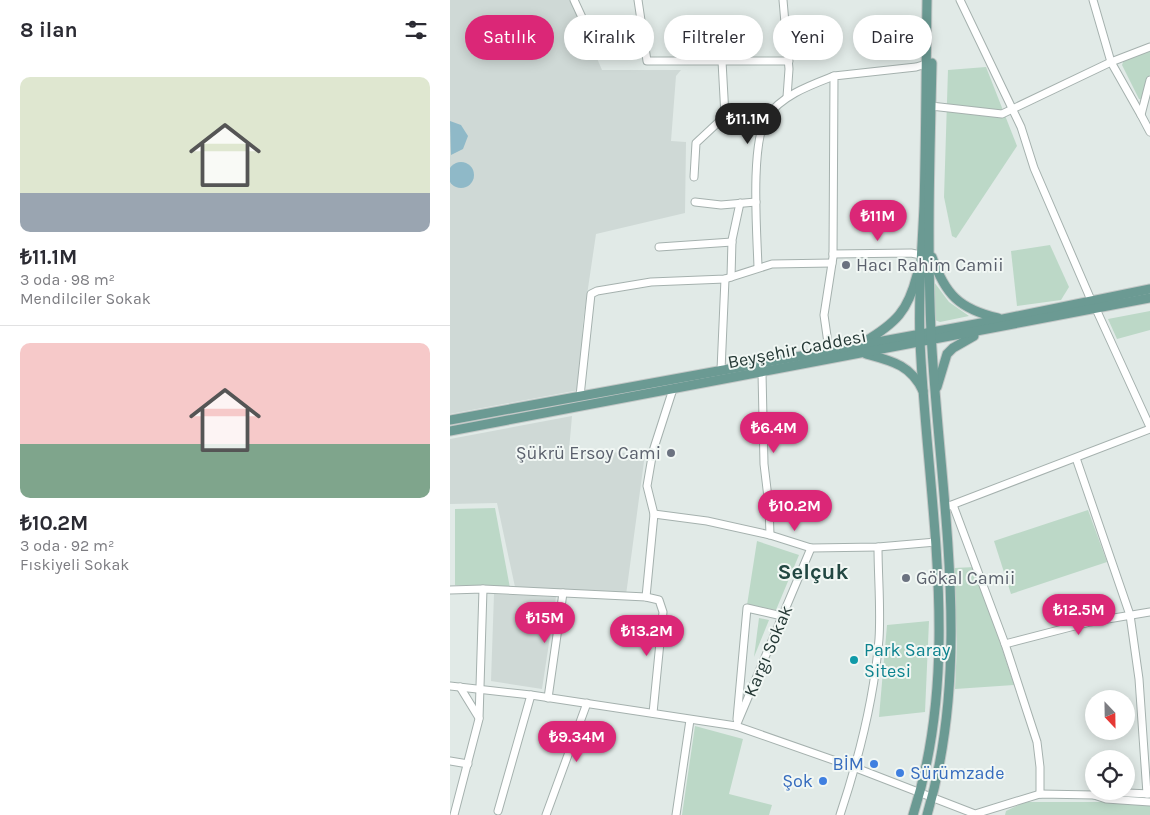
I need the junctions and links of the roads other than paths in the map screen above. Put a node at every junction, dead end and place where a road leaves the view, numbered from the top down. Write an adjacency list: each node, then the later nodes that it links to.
1 (574, 0): 8 (street)
2 (638, 0): 9 (street)
3 (784, 0): 13 (street)
4 (927, 0): 15 (main road)
5 (933, 0): 19 (main road)
6 (960, 0): 20 (street)
7 (1093, 0): 14 (street)
8 (581, 15)
9 (640, 15)
10 (1150, 46): 14 (street)
11 (646, 60): 12 (street)
12 (722, 61): 13 (street); 22 (street)
13 (789, 61): 18 (street)
14 (1111, 62): 20 (street); 21 (street)
15 (926, 64): 16 (street); 32 (main road)
16 (834, 76): 18 (street); 31 (street)
17 (1150, 80): 21 (street)
18 (787, 97): 23 (street)
19 (931, 106): 20 (street); 32 (main road)
20 (1012, 109): 38 (street)
21 (1141, 115): 24 (street)
22 (725, 116): 23 (street); 25 (street)
23 (767, 116): 27 (street)
24 (1150, 132)
25 (694, 177)
26 (695, 202): 28 (street)
27 (756, 202): 28 (street); 34 (street)
28 (740, 203): 29 (street)
29 (732, 242): 30 (street); 35 (street)
30 (660, 247)
31 (833, 254): 32 (street); 33 (street)
32 (924, 255): 40 (main road); 42 (main road); 43 (main road); 44 (main road)
33 (832, 263): 34 (street); 45 (street)
34 (758, 267): 35 (street)
35 (728, 278): 46 (street); 50 (street)
36 (1150, 289): 38 (main road, Beyşehir Caddesi)
37 (1150, 298): 39 (main road, Beyşehir Caddesi)
38 (1091, 300): 40 (main road, Beyşehir Caddesi)
39 (1096, 309): 41 (main road, Beyşehir Caddesi); 53 (street)
40 (1003, 320): 42 (main road, Beyşehir Caddesi)
41 (980, 332): 42 (main road, Beyşehir Caddesi); 49 (main road)
42 (932, 336): 43 (main road, Beyşehir Caddesi); 49 (main road)
43 (920, 338): 44 (main road, Beyşehir Caddesi); 51 (main road)
44 (859, 349): 45 (main road, Beyşehir Caddesi); 47 (main road, Beyşehir Caddesi); 51 (main road)
45 (829, 350): 46 (main road, Beyşehir Caddesi)
46 (721, 370): 50 (main road, Beyşehir Caddesi)
47 (762, 373): 48 (main road, Beyşehir Caddesi); 58 (street)
48 (673, 389): 54 (main road, Beyşehir Caddesi); 57 (street)
49 (936, 392): 56 (main road)
50 (580, 396): 52 (main road, Beyşehir Caddesi)
51 (925, 397): 59 (main road)
52 (450, 420)
53 (1150, 428): 55 (street)
54 (450, 431)
55 (1076, 458): 56 (street); 67 (street)
56 (949, 506): 69 (street); 88 (main road)
57 (654, 514): 58 (street); 65 (street)
58 (770, 536): 61 (street)
59 (936, 542): 60 (street); 83 (main road)
60 (878, 547): 61 (street); 82 (street)
61 (811, 548): 68 (street, Kargı Sokak)
62 (483, 589): 63 (street); 64 (street); 72 (street)
63 (450, 590)
64 (563, 593): 65 (street); 74 (street)
65 (646, 597): 76 (street)
66 (1150, 612): 67 (street)
67 (1130, 615): 69 (street); 86 (street)
68 (782, 616): 79 (street, Kargı Sokak); 79 (street)
69 (1005, 644): 85 (street)
70 (450, 686): 71 (street)
71 (460, 687): 72 (street); 77 (street)
72 (479, 690): 73 (street); 77 (street)
73 (531, 695): 74 (street); 91 (street)
74 (548, 698): 75 (street)
75 (588, 703): 76 (street); 93 (street)
76 (653, 713): 78 (street)
77 (479, 719): 81 (street)
78 (690, 720): 79 (street); 94 (street)
79 (736, 726): 82 (street)
80 (450, 761): 81 (street)
81 (468, 764): 92 (street)
82 (856, 768): 83 (street); 95 (street)
83 (920, 793): 88 (street); 96 (main road)
84 (1135, 793): 86 (street)
85 (1040, 794): 87 (street); 98 (street)
86 (1148, 794)
87 (1085, 795)
88 (932, 798): 97 (main road); 98 (street)
89 (1121, 800): 90 (street)
90 (1150, 802)
91 (498, 811)
92 (454, 815)
93 (546, 815)
94 (676, 815)
95 (840, 815)
96 (913, 815)
97 (926, 815)
98 (975, 815)

